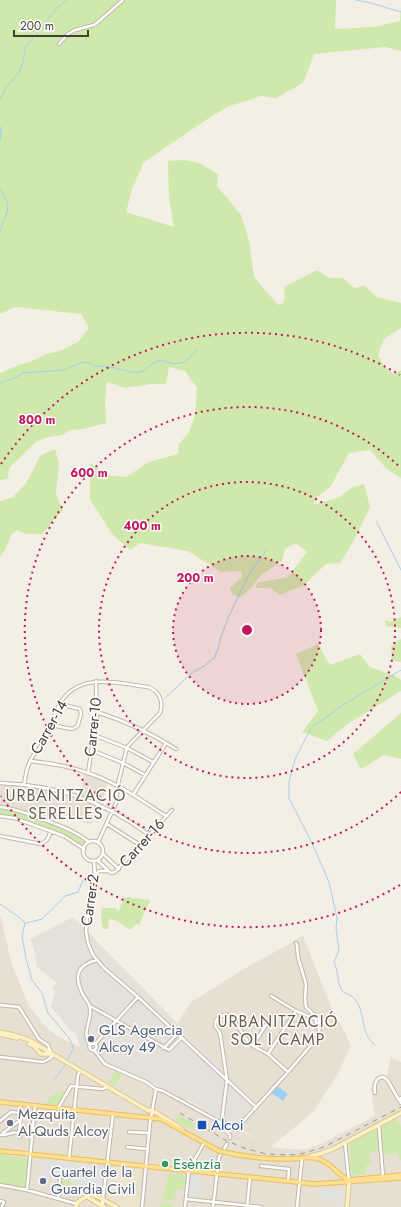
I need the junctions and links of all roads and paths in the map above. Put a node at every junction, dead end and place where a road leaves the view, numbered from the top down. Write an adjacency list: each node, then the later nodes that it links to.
1 (123, 0): 2 (street)
2 (59, 44)
3 (96, 681): 4 (street, Carrer-14); 5 (street, Carrer-10); 7 (street, Carrer-14)
4 (60, 704): 6 (street, Carrer-14); 6 (street)
5 (97, 712): 7 (street); 8 (street, Carrer-10)
6 (51, 725): 13 (street, Carrer-14)
7 (144, 730): 9 (street); 10 (street, Carrer-14)
8 (94, 735): 10 (street); 12 (street, Carrer-10)
9 (166, 743): 11 (street); 14 (street)
10 (127, 748): 14 (street); 15 (street, Carrer-14)
11 (176, 749)
12 (92, 750): 15 (street); 16 (street, Carrer-10)
13 (30, 761): 16 (street); 19 (street, Carrer-14)
14 (153, 762): 17 (street)
15 (123, 763): 17 (street); 20 (street, Carrer-14)
16 (88, 773): 20 (street)
17 (145, 775): 21 (street)
18 (0, 783): 19 (street)
19 (24, 785): 24 (street)
20 (118, 786): 21 (street); 24 (street, Carrer-14)
21 (133, 795): 26 (street)
22 (0, 807): 31 (street)
23 (172, 810): 26 (street, Carrer-16)
24 (113, 811): 27 (street, Carrer-14); 29 (street)
25 (0, 816): 28 (street)
26 (166, 816): 29 (street, Carrer-16)
27 (107, 824): 32 (street, Carrer-14); 33 (street)
28 (51, 831): 30 (street); 34 (street)
29 (149, 835): 33 (street, Carrer-16)
30 (0, 836)
31 (89, 842): 32 (street); 34 (street)
32 (98, 842): 35 (street)
33 (140, 845): 37 (street, Carrer-16)
34 (84, 849): 36 (street)
35 (103, 854): 36 (street); 37 (street)
36 (95, 861): 38 (street); 39 (street, Carrer-2)
37 (119, 869): 38 (street, Carrer-16)
38 (110, 872): 39 (street, Carrer-16)
39 (94, 875): 41 (street, Carrer-2)
40 (296, 943): 51 (street)
41 (97, 960): 43 (street); 45 (street)
42 (271, 996): 46 (street)
43 (138, 997): 47 (street); 50 (street)
44 (0, 1005): 53 (street)
45 (90, 1006): 47 (street); 55 (street)
46 (296, 1011): 51 (street); 62 (street)
47 (117, 1020): 54 (street); 57 (street)
48 (268, 1023): 56 (street)
49 (0, 1033): 53 (street); 60 (street)
50 (177, 1034): 52 (street); 57 (street)
51 (319, 1036): 66 (street)
52 (181, 1038): 57 (street); 67 (street)
53 (39, 1044): 58 (street); 60 (street)
54 (95, 1044): 55 (street); 59 (street)
55 (90, 1045): 59 (street)
56 (253, 1046): 62 (street); 67 (street)
57 (164, 1048)
58 (48, 1049): 61 (street); 63 (street)
59 (94, 1050): 70 (street)
60 (37, 1051): 61 (street)
61 (44, 1054): 63 (street)
62 (268, 1054): 66 (street)
63 (53, 1055): 64 (street); 65 (street)
64 (0, 1057)
65 (79, 1070): 68 (street); 69 (street)
66 (288, 1072): 76 (street)
67 (227, 1080): 76 (street); 85 (street)
68 (77, 1086): 69 (street); 77 (street); 78 (street)
69 (108, 1087): 79 (street)
70 (156, 1089): 79 (street); 85 (street)
71 (374, 1093): 72 (street)
72 (400, 1099): 74 (street)
73 (0, 1102): 75 (main road)
74 (401, 1103)
75 (36, 1106): 77 (main road); 101 (street)
76 (256, 1107): 85 (street)
77 (58, 1108): 78 (main road)
78 (74, 1109): 81 (main road); 102 (street)
79 (152, 1111): 82 (street); 87 (street)
80 (401, 1113): 86 (street)
81 (112, 1114): 82 (main road); 104 (street)
82 (151, 1118): 87 (main road); 91 (street)
83 (0, 1121): 84 (street)
84 (20, 1121): 89 (street); 90 (street)
85 (222, 1122): 94 (street)
86 (378, 1125): 95 (street); 110 (street)
87 (183, 1130): 96 (main road)
88 (130, 1132): 91 (street)
89 (3, 1133)
90 (19, 1133): 92 (street); 93 (street)
91 (149, 1134): 99 (street)
92 (0, 1135)
93 (20, 1137)
94 (230, 1138)
95 (345, 1142): 103 (street); 114 (street)
96 (204, 1143): 103 (main road, bridge); 107 (street)
97 (227, 1144): 108 (street)
98 (127, 1147): 99 (street)
99 (147, 1149): 105 (street)
100 (0, 1151): 101 (main road)
101 (31, 1154): 102 (main road); 119 (street)
102 (69, 1158): 104 (main road)
103 (304, 1158): 109 (main road); 116 (street)
104 (107, 1162): 105 (main road); 122 (street)
105 (146, 1166): 107 (main road); 131 (street)
106 (261, 1166): 115 (street)
107 (189, 1171): 108 (main road); 123 (street)
108 (217, 1174): 112 (main road); 125 (street)
109 (340, 1174): 114 (main road); 118 (main road)
110 (383, 1177): 111 (main road); 114 (main road)
111 (401, 1177): 114 (main road)
112 (250, 1178): 115 (main road); 128 (street)
113 (60, 1179): 121 (street)
114 (349, 1181): 118 (main road); 136 (street)
115 (288, 1182): 116 (main road)
116 (300, 1183): 118 (main road); 135 (street)
117 (0, 1184): 119 (street)
118 (335, 1184)
119 (28, 1190): 121 (street)
120 (86, 1196): 122 (street); 127 (street); 129 (street)
121 (58, 1199): 127 (street)
122 (103, 1199): 129 (street); 130 (street)
123 (186, 1199): 125 (street); 132 (street)
124 (0, 1201): 126 (street)
125 (214, 1202): 128 (street); 133 (street)
126 (2, 1206)
127 (76, 1206)
128 (247, 1206): 134 (street)
129 (103, 1207)
130 (117, 1207)
131 (142, 1207)
132 (185, 1207)
133 (213, 1207)
134 (261, 1207)
135 (297, 1207)
136 (346, 1207)

